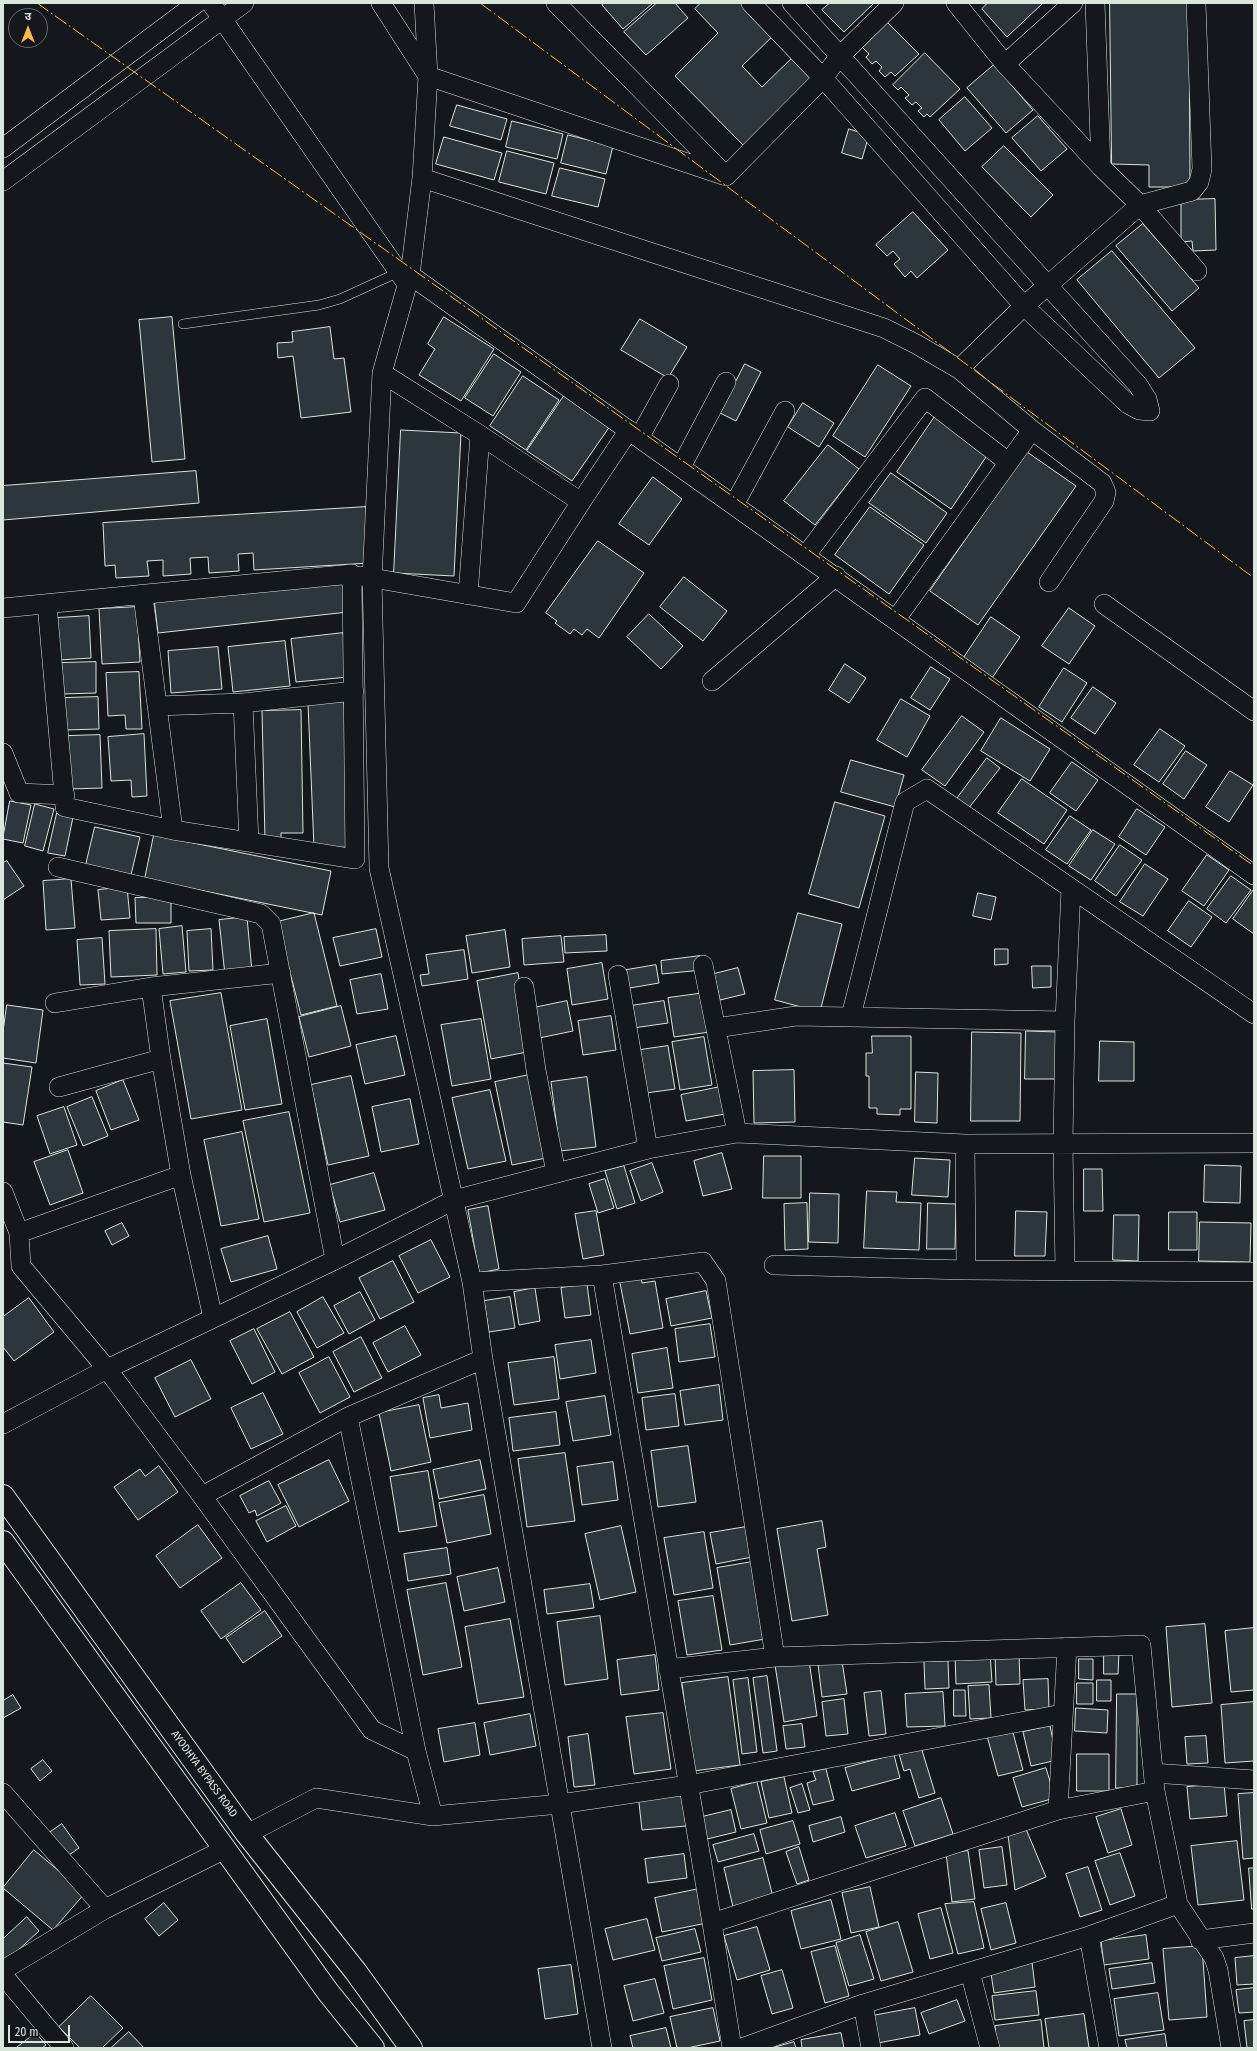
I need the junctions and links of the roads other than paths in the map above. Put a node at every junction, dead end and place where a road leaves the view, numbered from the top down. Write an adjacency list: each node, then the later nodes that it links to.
1 (197, 3): 19 (street)
2 (211, 3): 14 (street)
3 (244, 3): 14 (street)
4 (381, 3): 17 (street)
5 (424, 3): 17 (street)
6 (556, 3): 21 (street)
7 (751, 3): 18 (street)
8 (792, 3): 15 (street)
9 (894, 3): 15 (street)
10 (956, 3): 16 (street)
11 (1073, 3): 16 (street)
12 (1095, 3): 20 (street)
13 (1196, 3): 24 (street)
14 (222, 19): 23 (street); 26 (street)
15 (839, 57): 18 (street); 27 (street)
16 (1005, 64): 20 (street)
17 (428, 76): 21 (street); 22 (street)
18 (823, 78): 21 (street); 28 (street)
19 (3, 148)
20 (1101, 167): 24 (street)
21 (726, 176)
22 (422, 178): 26 (street); 30 (street)
23 (3, 181)
24 (1140, 205): 25 (street); 27 (street)
25 (1197, 271)
26 (405, 277): 29 (lane); 31 (street); 36 (street)
27 (1048, 285): 28 (street); 28 (street)
28 (1024, 306): 30 (street)
29 (183, 324)
30 (959, 369): 35 (street)
31 (382, 373): 37 (street); 45 (street)
32 (726, 382): 39 (street)
33 (669, 384): 36 (street)
34 (784, 411): 41 (street)
35 (1032, 430): 38 (street); 46 (street)
36 (634, 434): 39 (street); 40 (street)
37 (480, 435): 40 (street); 47 (street)
38 (1008, 462): 42 (street); 52 (street)
39 (680, 467): 41 (street)
40 (581, 502): 47 (street)
41 (734, 505): 42 (street)
42 (806, 556): 44 (street)
43 (352, 574): 45 (street); 48 (street); 54 (street)
44 (836, 576): 52 (street); 53 (street)
45 (372, 580): 47 (street); 85 (street)
46 (1049, 582)
47 (468, 594)
48 (143, 596): 49 (street); 56 (street)
49 (47, 604): 51 (street); 59 (street)
50 (1104, 604): 57 (street)
51 (3, 608)
52 (896, 620): 63 (street)
53 (712, 681)
54 (354, 691): 55 (street); 61 (street)
55 (242, 703): 56 (street); 61 (street)
56 (157, 706): 60 (street)
57 (1254, 711)
58 (3, 752): 59 (street)
59 (64, 795): 60 (street)
60 (173, 830): 61 (street)
61 (249, 842)
62 (58, 867): 66 (street)
63 (1254, 875)
64 (1071, 888): 71 (street); 72 (street); 73 (street)
65 (703, 965): 74 (street)
66 (281, 973): 68 (street); 87 (street)
67 (618, 975): 81 (street)
68 (151, 987): 70 (street); 75 (street)
69 (524, 987): 82 (street)
70 (55, 1003)
71 (1254, 1014)
72 (851, 1016): 73 (street); 74 (street)
73 (1065, 1021): 79 (street)
74 (716, 1028): 77 (street)
75 (161, 1059): 76 (street); 83 (street)
76 (59, 1087)
77 (737, 1132): 78 (street); 81 (street)
78 (965, 1144): 79 (street); 89 (street)
79 (1063, 1144): 80 (street); 90 (street)
80 (1254, 1144)
81 (648, 1149): 82 (street)
82 (556, 1173): 85 (street)
83 (181, 1175): 86 (street); 94 (street)
84 (3, 1192): 86 (street)
85 (454, 1200): 87 (street); 93 (street)
86 (19, 1233): 96 (street)
87 (335, 1260): 94 (street)
88 (774, 1265): 89 (street)
89 (966, 1270): 90 (street)
90 (1065, 1271): 91 (street)
91 (1254, 1272)
92 (602, 1275): 93 (street); 103 (street); 104 (street)
93 (472, 1282): 95 (street)
94 (213, 1318): 96 (street)
95 (483, 1359): 97 (street); 111 (street)
96 (107, 1369): 98 (street); 100 (street)
97 (348, 1417): 100 (street); 106 (street)
98 (3, 1424)
99 (3, 1496): 114 (main road, AYODHYA BYPASS ROAD)
100 (202, 1496): 106 (street)
101 (3, 1542): 115 (main road)
102 (1067, 1647): 103 (street); 105 (street); 108 (street)
103 (775, 1657): 104 (street)
104 (668, 1669): 109 (street)
105 (1062, 1714): 109 (street); 112 (street)
106 (416, 1751): 113 (street)
107 (1254, 1780): 108 (street)
108 (1154, 1782): 112 (street); 116 (street)
109 (688, 1785): 111 (street); 118 (street)
110 (3, 1793): 117 (street)
111 (560, 1804): 113 (street); 129 (street)
112 (1058, 1810): 118 (street)
113 (433, 1816): 114 (street)
114 (247, 1834): 128 (main road, AYODHYA BYPASS ROAD)
115 (225, 1849): 117 (street); 127 (main road)
116 (1178, 1904): 120 (street); 121 (street)
117 (105, 1909): 122 (street)
118 (712, 1924): 130 (street)
119 (1254, 1932): 121 (street)
120 (1089, 1936): 123 (street); 134 (street)
121 (1200, 1940): 135 (street)
122 (3, 1970)
123 (970, 1972): 125 (street); 133 (street)
124 (3, 1975): 126 (street)
125 (863, 2004): 131 (street); 132 (street)
126 (64, 2048)
127 (373, 2048)
128 (411, 2048)
129 (602, 2048)
130 (732, 2048)
131 (742, 2048)
132 (871, 2048)
133 (990, 2048)
134 (1109, 2048)
135 (1231, 2048)

